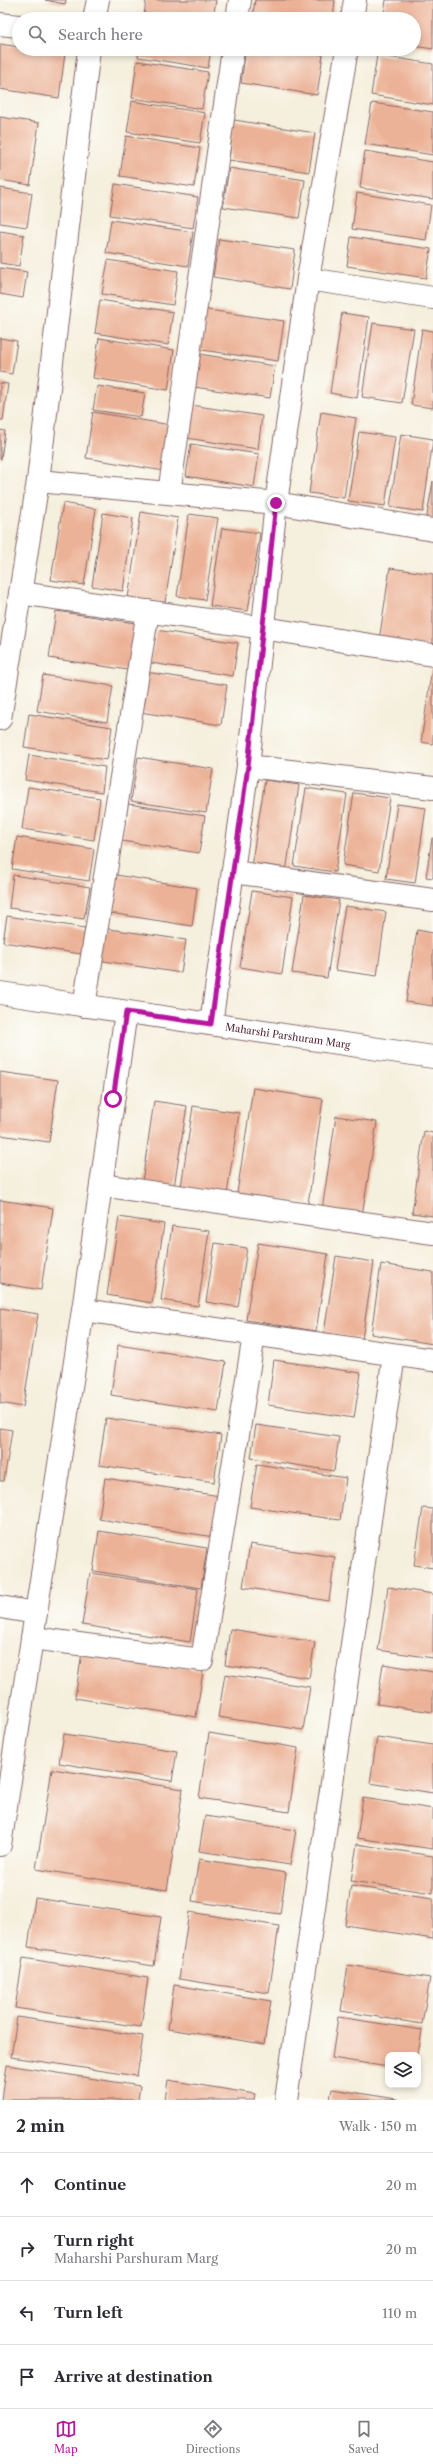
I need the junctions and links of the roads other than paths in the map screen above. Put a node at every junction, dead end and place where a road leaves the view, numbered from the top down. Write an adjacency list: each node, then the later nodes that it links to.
1 (98, 0): 4 (street)
2 (240, 0): 5 (street)
3 (355, 0): 6 (street)
4 (95, 12)
5 (238, 12)
6 (353, 12)
7 (0, 24): 8 (street)
8 (12, 25)
9 (88, 56): 14 (street)
10 (232, 56): 15 (street)
11 (346, 56): 12 (street)
12 (308, 279): 13 (street); 16 (street)
13 (433, 298)
14 (38, 481): 15 (street); 18 (street)
15 (169, 493): 16 (street)
16 (276, 503): 17 (street); 20 (street)
17 (433, 530)
18 (20, 593): 19 (street); 22 (street)
19 (148, 611): 20 (street); 28 (street)
20 (263, 628): 21 (street); 23 (street)
21 (433, 655)
22 (0, 719)
23 (248, 766): 24 (street); 25 (street)
24 (433, 788)
25 (233, 872): 26 (street); 30 (street)
26 (433, 900)
27 (0, 993): 28 (street, Maharshi Parshuram Marg)
28 (84, 1006): 29 (street, Maharshi Parshuram Marg)
29 (126, 1012): 30 (street, Maharshi Parshuram Marg); 32 (street)
30 (211, 1024): 31 (street, Maharshi Parshuram Marg)
31 (433, 1057)
32 (101, 1185): 33 (street); 34 (street)
33 (433, 1233)
34 (83, 1310): 35 (street); 39 (street)
35 (254, 1335): 36 (street); 40 (street)
36 (394, 1355): 37 (street); 42 (street)
37 (433, 1360)
38 (0, 1608): 39 (street)
39 (36, 1613): 40 (street)
40 (32, 1638): 41 (street)
41 (0, 1845)
42 (286, 2100)

